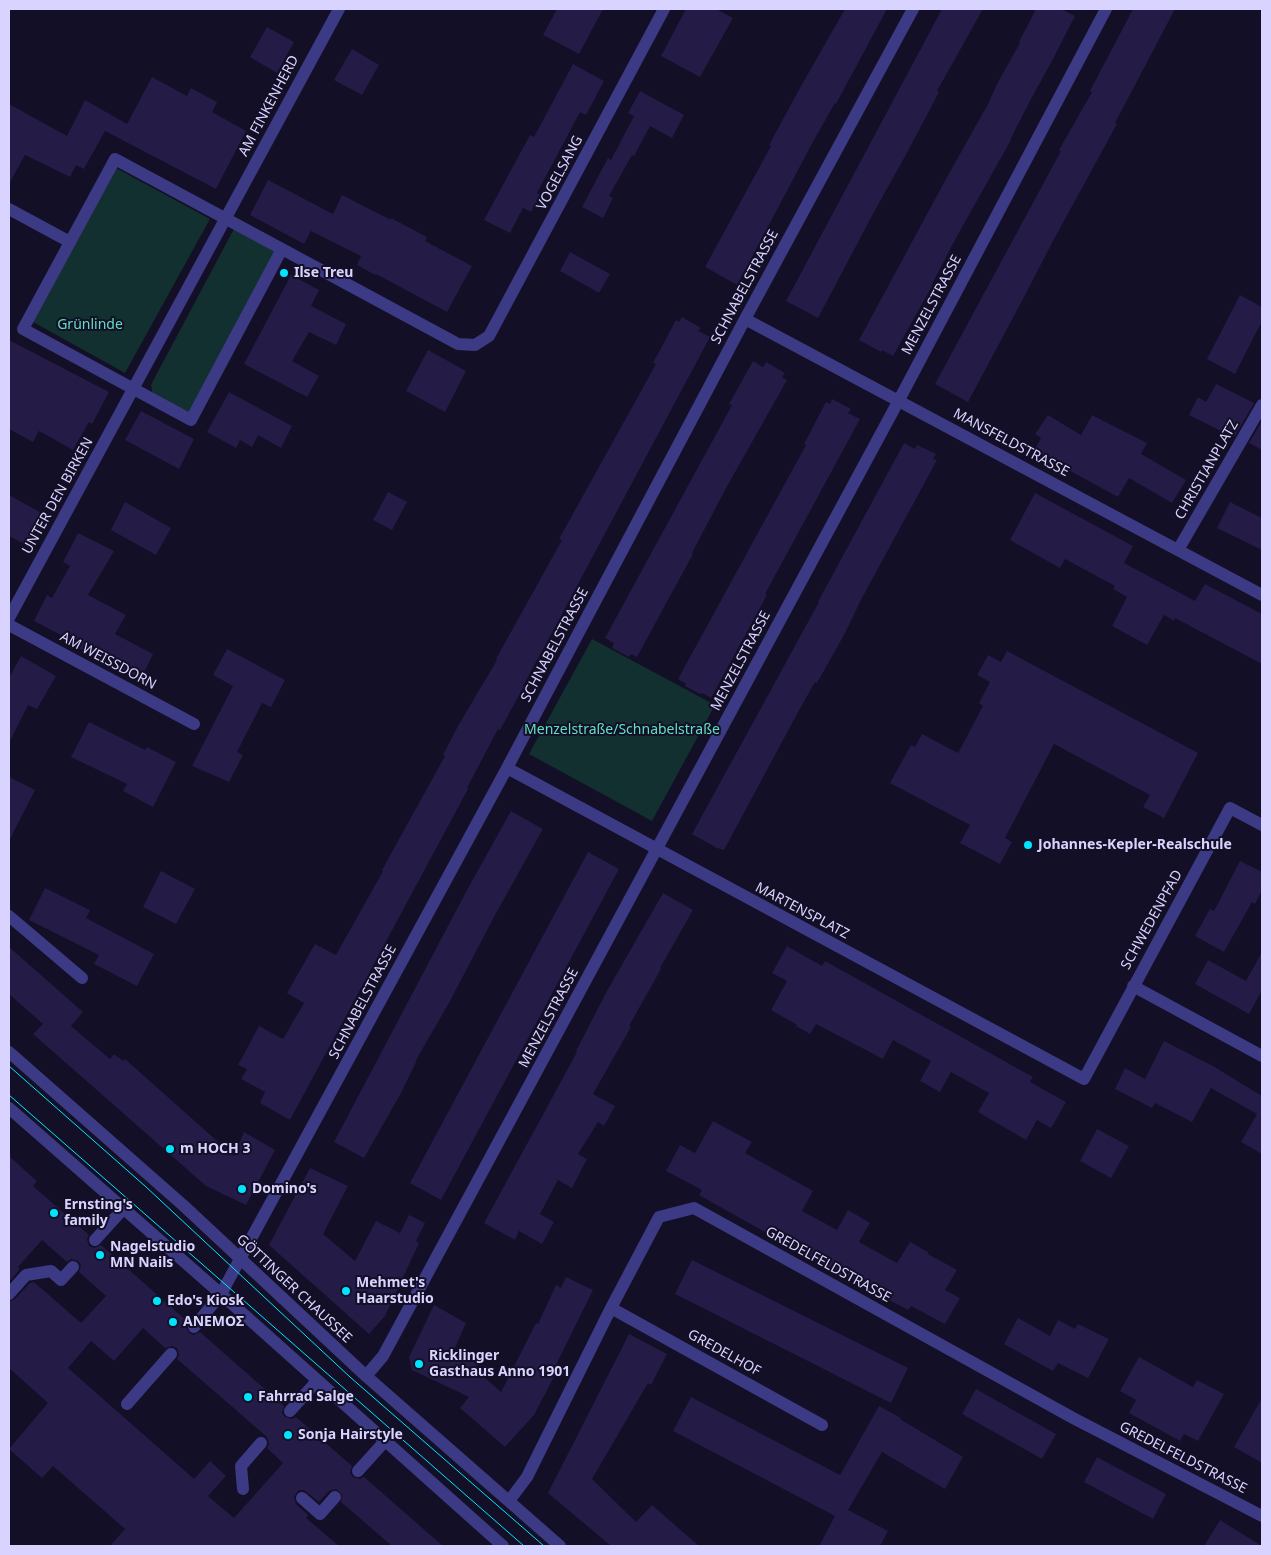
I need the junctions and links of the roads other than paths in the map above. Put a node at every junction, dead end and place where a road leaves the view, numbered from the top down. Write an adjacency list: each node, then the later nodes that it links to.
1 (338, 9): 6 (street, AM FINKENHERD)
2 (664, 9): 8 (street, VOGELSANG)
3 (913, 9): 9 (street, SCHNABELSTRASSE)
4 (1106, 9): 11 (street, MENZELSTRASSE)
5 (9, 209): 7 (street)
6 (225, 218): 7 (street); 8 (street); 10 (street)
7 (70, 242): 10 (street)
8 (282, 249): 10 (street)
9 (745, 319): 11 (street, MANSFELDSTRASSE); 18 (street, SCHNABELSTRASSE)
10 (133, 389): 15 (street, UNTER DEN BIRKEN)
11 (899, 400): 13 (street, MANSFELDSTRASSE); 20 (street, MENZELSTRASSE)
12 (1262, 405): 13 (street, CHRISTIANPLATZ)
13 (1178, 550): 14 (street, MANSFELDSTRASSE)
14 (1262, 595)
15 (9, 618)
16 (9, 625): 17 (street, AM WEISSDORN)
17 (194, 724)
18 (507, 768): 20 (street, MARTENSPLATZ); 30 (street, SCHNABELSTRASSE)
19 (1262, 824): 23 (street, SCHWEDENPFAD)
20 (656, 850): 26 (street, MARTENSPLATZ); 37 (street, MENZELSTRASSE)
21 (9, 916): 22 (street)
22 (82, 978)
23 (1133, 986): 25 (street); 26 (street, SCHWEDENPFAD)
24 (9, 1052): 30 (street, GÖTTINGER CHAUSSEE)
25 (1262, 1056)
26 (1084, 1078)
27 (9, 1108): 28 (street)
28 (124, 1208): 29 (street); 33 (street)
29 (95, 1240)
30 (240, 1260): 33 (street, SCHNABELSTRASSE); 37 (street, GÖTTINGER CHAUSSEE)
31 (73, 1267): 32 (street)
32 (9, 1294)
33 (222, 1294): 35 (street, SCHNABELSTRASSE); 38 (street)
34 (611, 1308): 41 (street, GREDELHOF); 48 (street, GREDELFELDSTRASSE); 49 (street, GREDELFELDSTRASSE)
35 (194, 1327)
36 (171, 1354): 39 (street)
37 (366, 1376): 48 (street, GÖTTINGER CHAUSSEE)
38 (317, 1381): 40 (street); 42 (street)
39 (127, 1404)
40 (290, 1411)
41 (822, 1424)
42 (386, 1440): 44 (street); 50 (street)
43 (261, 1443): 45 (street)
44 (358, 1471)
45 (243, 1489)
46 (336, 1497): 47 (street)
47 (302, 1498)
48 (509, 1501): 51 (street, GÖTTINGER CHAUSSEE)
49 (1262, 1516)
50 (503, 1546)
51 (560, 1546)

